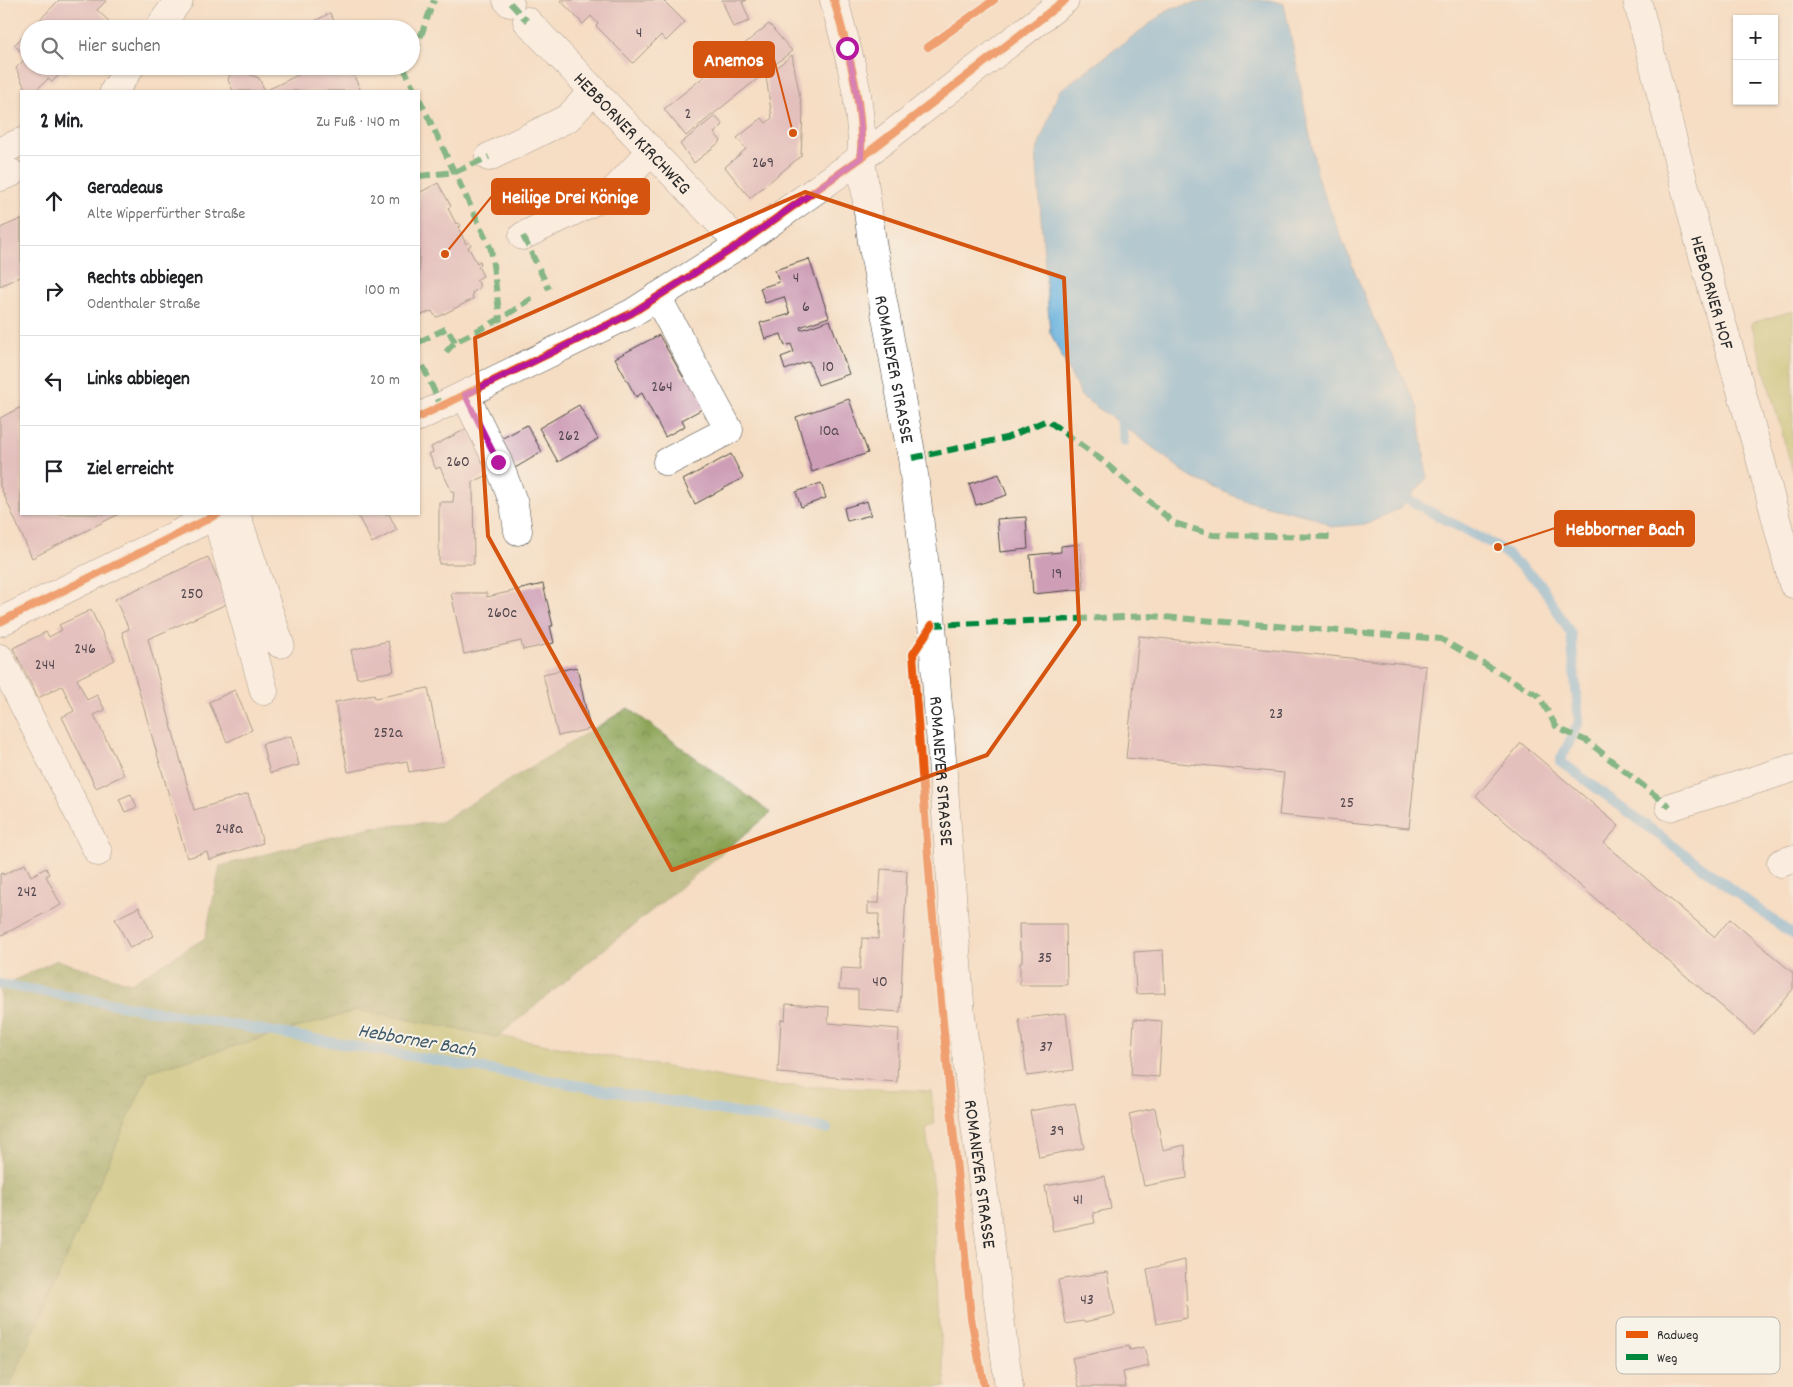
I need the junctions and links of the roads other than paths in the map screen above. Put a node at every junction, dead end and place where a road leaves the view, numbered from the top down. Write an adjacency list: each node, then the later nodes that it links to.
1 (179, 0): 6 (main road)
2 (834, 0): 13 (main road, ROMANEYER STRASSE)
3 (1066, 0): 13 (main road)
4 (1637, 0): 25 (main road, HEBBORNER HOF)
5 (515, 8): 9 (main road, HEBBORNER KIRCHWEG)
6 (165, 20)
7 (126, 75): 8 (main road)
8 (115, 90)
9 (594, 90): 11 (main road, HEBBORNER KIRCHWEG); 12 (main road)
10 (20, 143): 14 (main road)
11 (652, 150): 15 (main road); 16 (main road, HEBBORNER KIRCHWEG)
12 (489, 156)
13 (861, 158): 16 (main road); 33 (main road, ROMANEYER STRASSE)
14 (4, 167)
15 (523, 236)
16 (740, 244): 17 (main road)
17 (657, 297): 18 (main road); 20 (main road)
18 (465, 395): 19 (main road); 24 (main road)
19 (420, 417)
20 (667, 462)
21 (215, 515): 26 (main road)
22 (217, 515): 29 (main road)
23 (236, 515): 27 (main road)
24 (518, 531)
25 (1793, 584)
26 (0, 622)
27 (280, 644)
28 (0, 658): 32 (main road)
29 (264, 691)
30 (1793, 768): 31 (main road)
31 (1670, 807)
32 (98, 852)
33 (1009, 1387)

